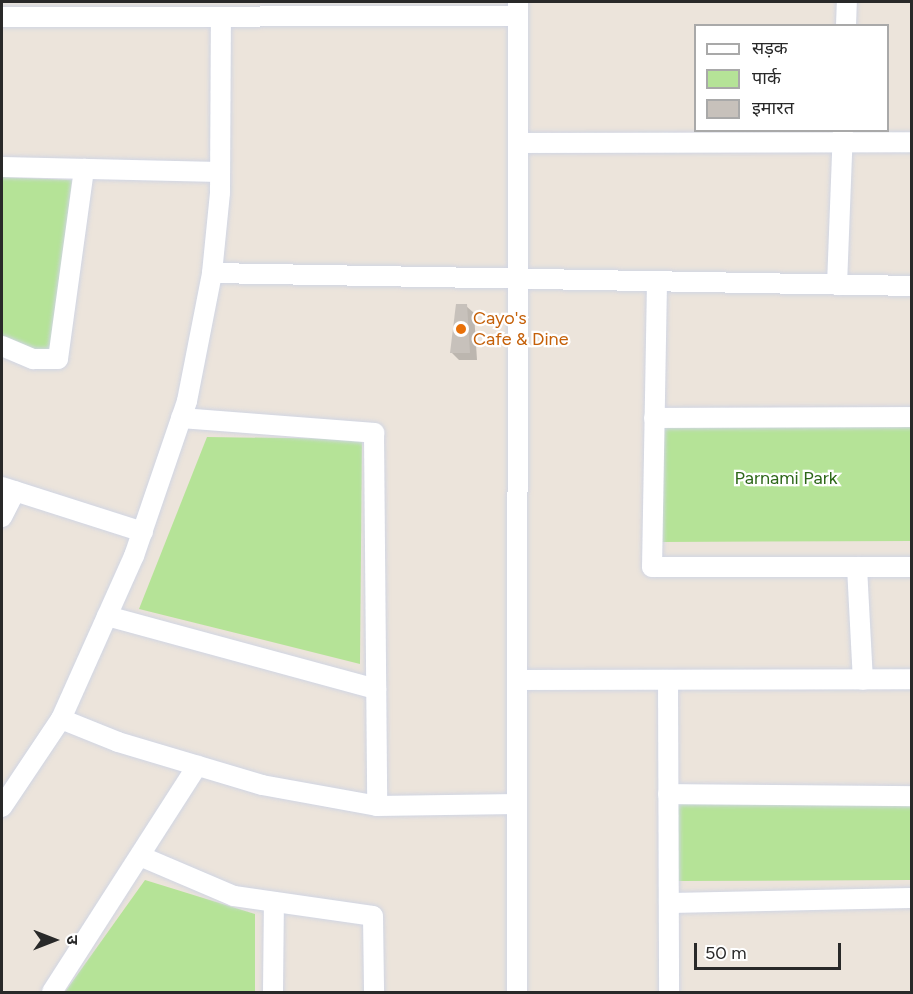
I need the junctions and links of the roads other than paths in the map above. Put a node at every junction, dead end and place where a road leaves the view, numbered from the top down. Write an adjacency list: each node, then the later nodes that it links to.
1 (847, 2): 5 (street)
2 (518, 9): 4 (street); 8 (street)
3 (2, 17): 4 (street)
4 (221, 18): 11 (street)
5 (846, 24)
6 (843, 136): 7 (street); 8 (street); 15 (street)
7 (912, 142)
8 (518, 143): 13 (street)
9 (2, 167): 10 (street)
10 (84, 169): 11 (street); 17 (street)
11 (220, 172): 12 (street)
12 (212, 273): 13 (street); 19 (street)
13 (516, 279): 14 (street); 27 (street)
14 (657, 282): 15 (street); 20 (street)
15 (837, 285): 16 (street)
16 (912, 286)
17 (2, 346)
18 (912, 417): 20 (street)
19 (181, 418): 23 (street); 31 (street)
20 (654, 418): 24 (street)
21 (8, 489): 22 (street); 23 (street)
22 (2, 518)
23 (143, 532): 26 (street)
24 (857, 567): 25 (street); 29 (street)
25 (912, 567)
26 (107, 616): 31 (street); 32 (street)
27 (517, 680): 28 (street); 36 (street)
28 (668, 680): 29 (street); 34 (street)
29 (863, 680): 30 (street)
30 (912, 680)
31 (376, 689): 37 (street)
32 (61, 719): 33 (street); 38 (street)
33 (197, 766): 37 (street); 39 (street)
34 (668, 794): 35 (street); 42 (street)
35 (912, 796)
36 (517, 804): 37 (street); 46 (street)
37 (377, 806)
38 (2, 807)
39 (140, 856): 41 (street); 43 (street)
40 (912, 898): 42 (street)
41 (274, 902): 44 (street); 45 (street)
42 (669, 903): 47 (street)
43 (52, 993)
44 (273, 993)
45 (374, 993)
46 (517, 993)
47 (669, 993)

